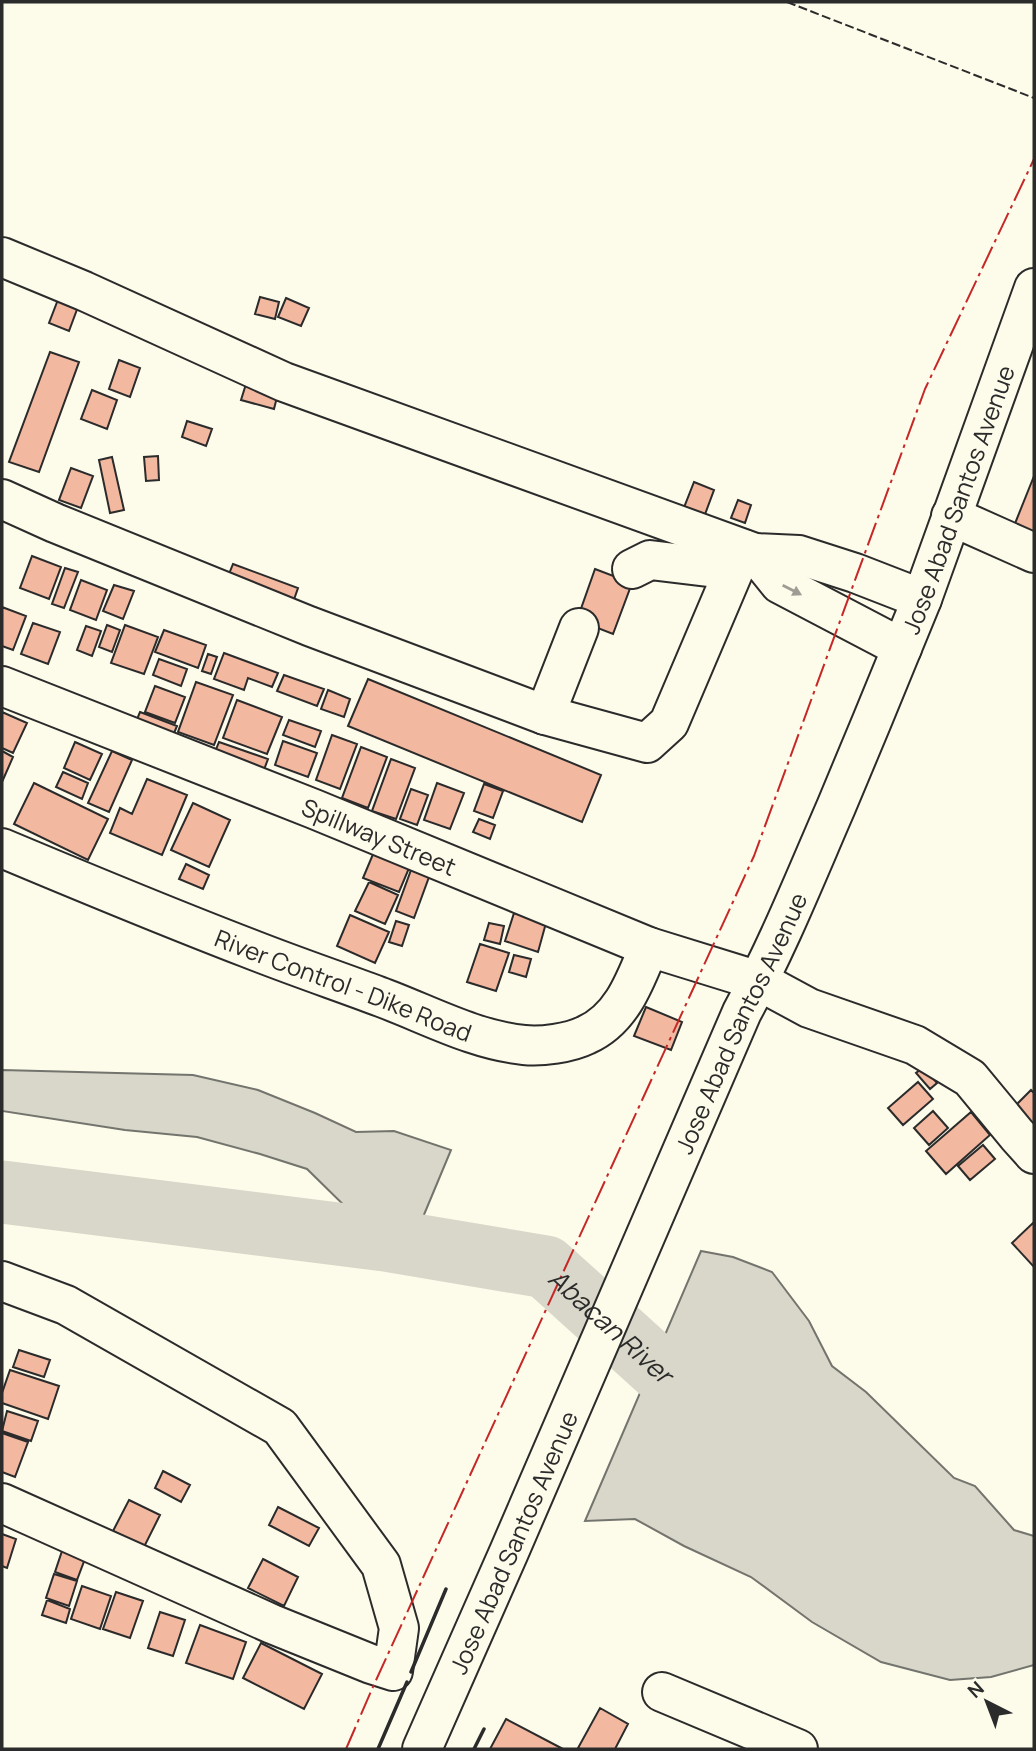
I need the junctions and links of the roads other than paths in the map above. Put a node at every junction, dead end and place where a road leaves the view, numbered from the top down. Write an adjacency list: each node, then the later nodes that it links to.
1 (2, 257): 6 (main road)
2 (1034, 288): 4 (main road, Jose Abad Santos Avenue)
3 (2, 499): 12 (main road)
4 (951, 516): 5 (main road); 8 (main road, Jose Abad Santos Avenue)
5 (1034, 553)
6 (744, 557): 7 (main road); 8 (main road); 10 (main road, one-way to 10); 12 (main road)
7 (632, 569)
8 (922, 598): 10 (main road, Jose Abad Santos Avenue)
9 (579, 628): 12 (main road)
10 (902, 648): 15 (main road, Jose Abad Santos Avenue)
11 (2, 686): 14 (main road, Spillway Street)
12 (545, 715)
13 (2, 848): 14 (main road, River Control - Dike Road)
14 (649, 947): 15 (main road, Spillway Street)
15 (750, 996): 16 (main road, Spillway Street); 20 (main road, Jose Abad Santos Avenue)
16 (1034, 1154)
17 (2, 1282): 18 (main road)
18 (2, 1503)
19 (662, 1692): 21 (main road)
20 (422, 1749)
21 (798, 1749)

